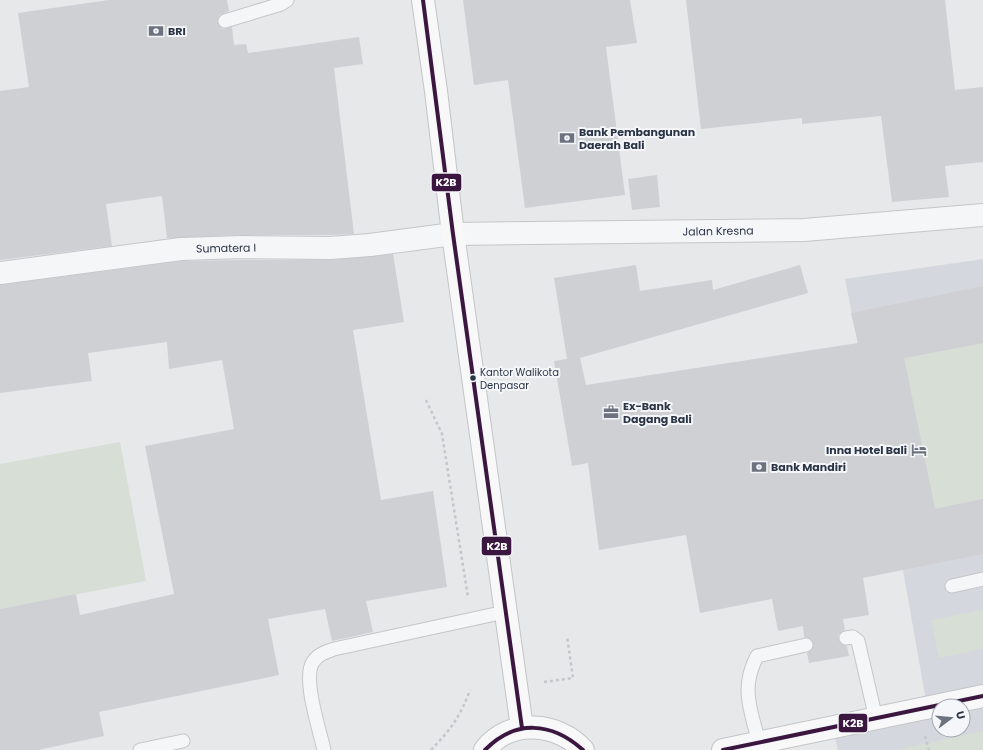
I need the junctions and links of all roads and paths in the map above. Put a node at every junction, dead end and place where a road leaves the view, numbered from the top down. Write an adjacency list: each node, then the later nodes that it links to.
1 (287, 0): 3 (lane)
2 (423, 0): 5 (main road)
3 (225, 21)
4 (983, 215): 5 (street, Jalan Kresna)
5 (453, 234): 6 (street, Sumatera I); 10 (main road)
6 (0, 273)
7 (426, 400): 11 (path)
8 (983, 579): 9 (lane)
9 (952, 586)
10 (505, 612): 11 (lane); 15 (main road)
11 (472, 619): 23 (lane)
12 (567, 636): 15 (path)
13 (846, 638): 18 (lane)
14 (806, 645): 21 (lane)
15 (516, 686): 19 (main road)
16 (470, 690): 24 (path)
17 (983, 696): 18 (main road)
18 (876, 719): 21 (main road)
19 (522, 728): 25 (main road); 26 (main road)
20 (183, 742): 22 (lane)
21 (759, 743): 27 (main road)
22 (140, 750)
23 (324, 750)
24 (431, 750)
25 (485, 750)
26 (583, 750)
27 (723, 750)

